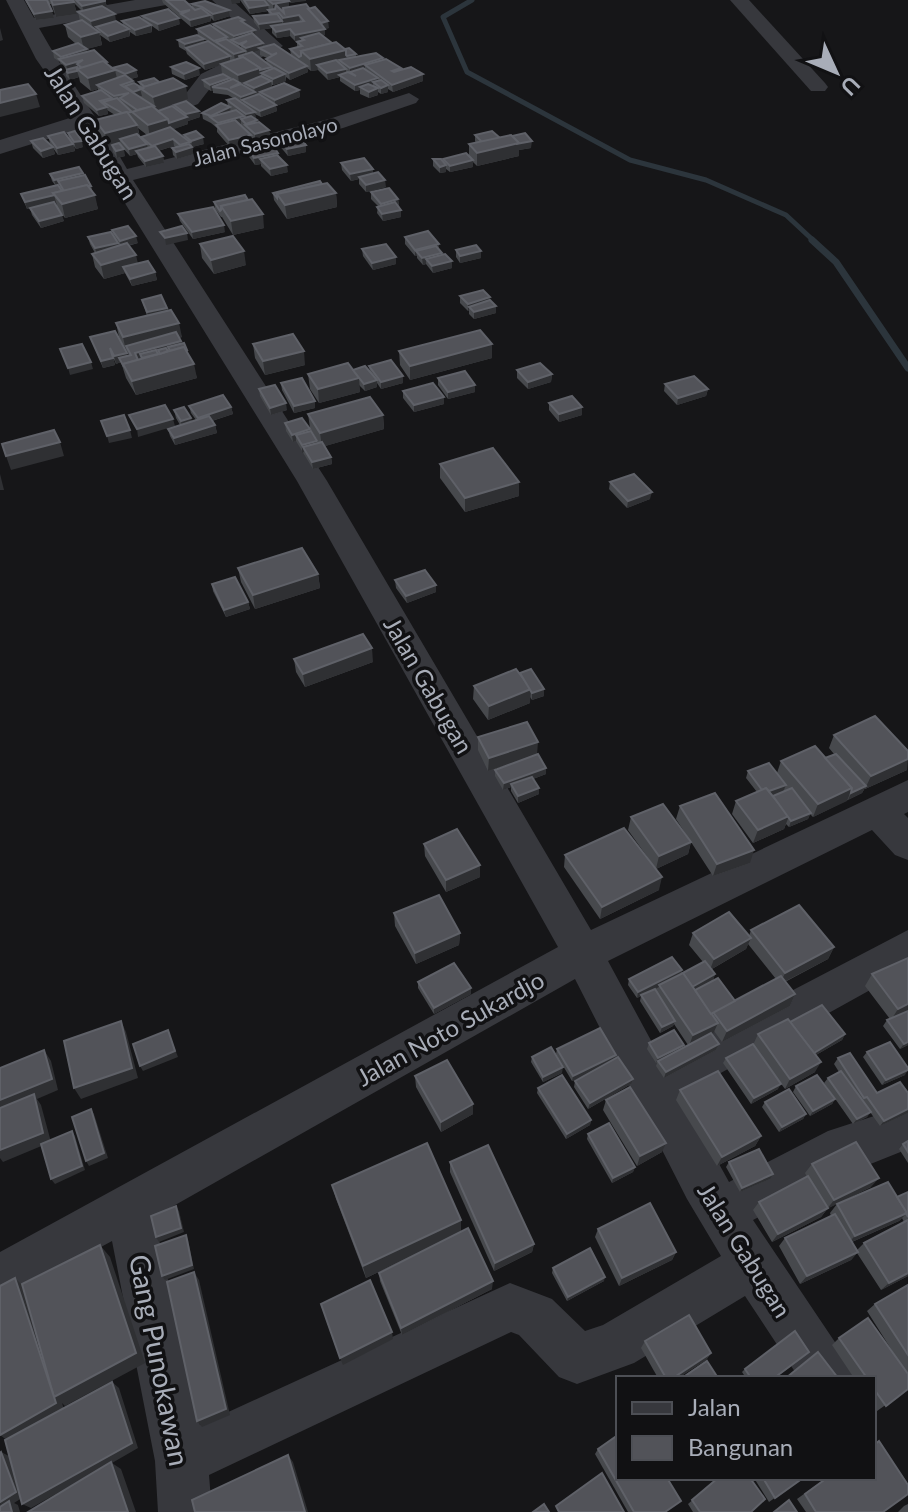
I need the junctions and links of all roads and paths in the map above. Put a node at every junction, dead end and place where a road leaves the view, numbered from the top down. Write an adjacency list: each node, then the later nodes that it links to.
1 (166, 0): 4 (street)
2 (221, 0): 8 (street)
3 (739, 0): 6 (street)
4 (114, 4): 5 (street)
5 (21, 13): 8 (street, Jalan Gabugan)
6 (818, 87)
7 (409, 99): 10 (street, Jalan Sasonolayo)
8 (91, 124): 9 (street); 10 (street, Jalan Gabugan)
9 (0, 147)
10 (120, 177): 14 (street, Jalan Gabugan)
11 (893, 803): 12 (street); 14 (street, Jalan Noto Sukardjo)
12 (908, 844)
13 (908, 948): 15 (street)
14 (583, 954): 15 (street, Jalan Gabugan); 17 (street, Jalan Noto Sukardjo)
15 (653, 1087): 18 (street, Jalan Gabugan)
16 (908, 1127): 18 (street)
17 (129, 1208): 20 (street, Jalan Noto Sukardjo); 22 (street, Gang Punokawan)
18 (722, 1211): 19 (street, Jalan Gabugan)
19 (752, 1265): 21 (street, Jalan Gabugan); 22 (street)
20 (0, 1278)
21 (828, 1376)
22 (181, 1461): 23 (street, Gang Punokawan)
23 (185, 1512)

